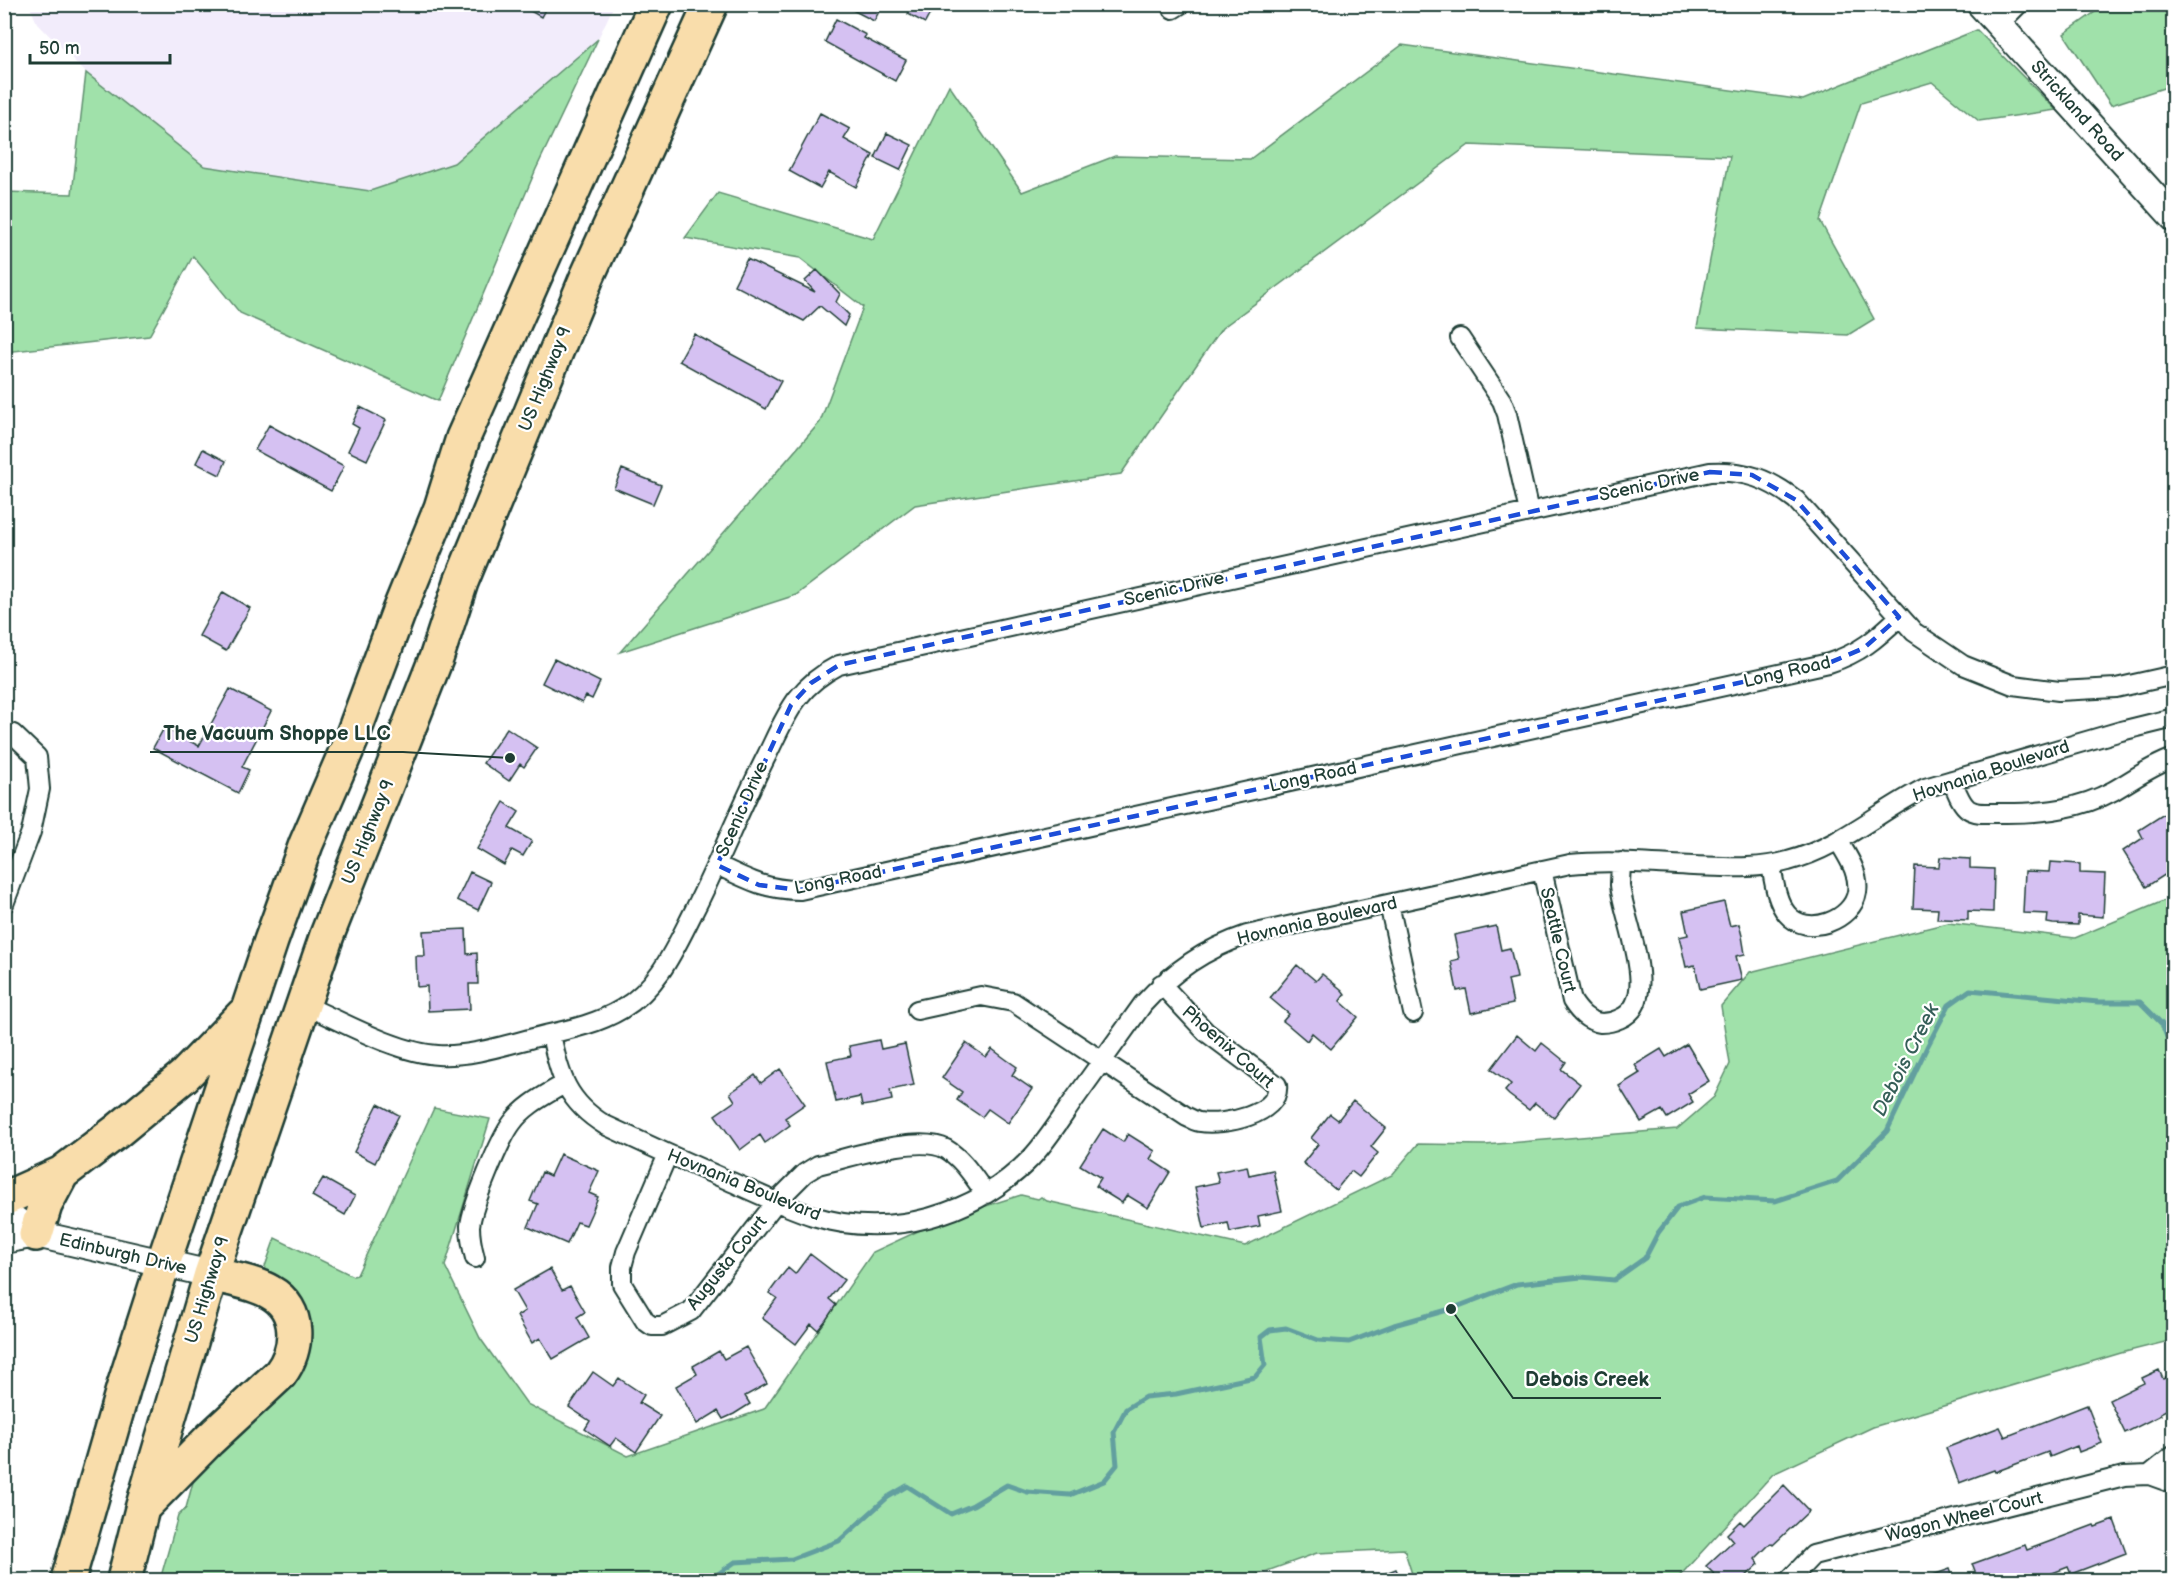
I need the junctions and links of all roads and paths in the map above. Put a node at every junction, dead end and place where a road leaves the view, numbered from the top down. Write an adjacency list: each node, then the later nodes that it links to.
1 (656, 4): 23 (highway)
2 (711, 4): 22 (highway, US Highway 9)
3 (2019, 4): 4 (street)
4 (1986, 10): 5 (street, Strickland Road)
5 (2174, 218)
6 (1460, 338): 7 (street)
7 (1529, 512): 8 (street, Scenic Drive); 17 (street, Scenic Drive)
8 (1899, 617): 9 (street, Scenic Drive); 17 (street, Long Road)
9 (2174, 675)
10 (2174, 718): 13 (street, Hovnania Boulevard)
11 (4, 731): 19 (street)
12 (2174, 758): 13 (street)
13 (1952, 780): 14 (street, Hovnania Boulevard)
14 (1838, 840): 16 (street, Hovnania Boulevard); 16 (street)
15 (1621, 862): 16 (street, Hovnania Boulevard); 18 (street, Hovnania Boulevard); 18 (street, Seattle Court)
16 (1771, 865)
17 (717, 866): 26 (street, Scenic Drive)
18 (1542, 870): 20 (street, Hovnania Boulevard)
19 (4, 904)
20 (1389, 904): 21 (street, Hovnania Boulevard); 25 (street)
21 (1161, 984): 27 (street, Hovnania Boulevard); 27 (street, Phoenix Court)
22 (303, 1004): 26 (street, Scenic Drive); 39 (highway, US Highway 9)
23 (249, 1009): 30 (highway); 38 (highway)
24 (917, 1010): 27 (street)
25 (1413, 1013)
26 (551, 1034): 28 (street, Hovnania Boulevard)
27 (1102, 1061): 31 (street, Hovnania Boulevard)
28 (564, 1084): 29 (street, Hovnania Boulevard); 37 (street)
29 (668, 1154): 33 (street, Hovnania Boulevard); 33 (street, Augusta Court)
30 (62, 1173): 32 (highway); 35 (highway)
31 (986, 1194): 33 (street, Hovnania Boulevard); 33 (street)
32 (4, 1199)
33 (776, 1202)
34 (4, 1219): 35 (street, Edinburgh Drive)
35 (36, 1234): 36 (street, Edinburgh Drive); 38 (street, Edinburgh Drive)
36 (4, 1240)
37 (475, 1258)
38 (163, 1264): 39 (street, Edinburgh Drive); 44 (highway)
39 (211, 1274): 43 (highway, US Highway 9); 43 (highway)
40 (2174, 1455): 41 (street)
41 (2149, 1475): 42 (street, Wagon Wheel Court); 46 (street, Wagon Wheel Court)
42 (2174, 1484)
43 (142, 1509): 45 (highway, US Highway 9)
44 (68, 1581)
45 (124, 1581)
46 (1789, 1581)

